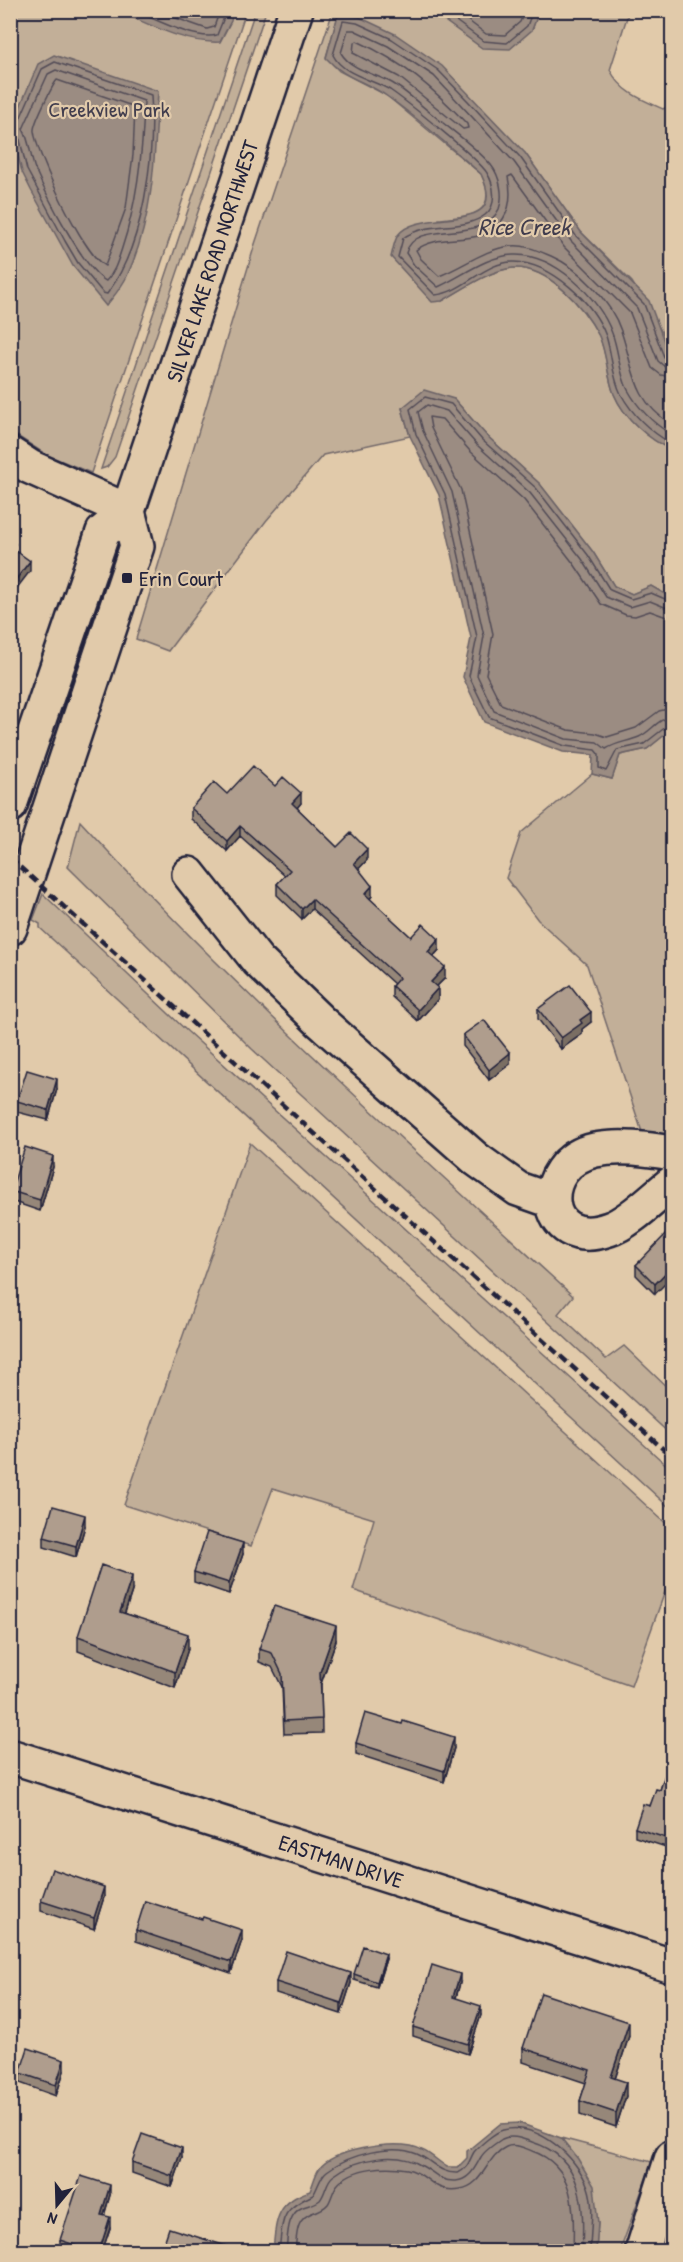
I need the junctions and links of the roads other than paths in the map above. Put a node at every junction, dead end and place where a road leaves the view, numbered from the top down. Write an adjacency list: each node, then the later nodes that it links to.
1 (296, 10): 3 (main road, SILVER LAKE ROAD NORTHWEST)
2 (10, 454): 3 (main road)
3 (128, 511): 4 (main road); 6 (main road)
4 (10, 805)
5 (189, 874): 9 (main road)
6 (10, 928)
7 (672, 1153): 9 (main road)
8 (672, 1183): 9 (main road)
9 (552, 1201)
10 (10, 1756): 11 (main road, EASTMAN DRIVE)
11 (672, 1966)
12 (672, 2157): 13 (main road)
13 (642, 2252)

